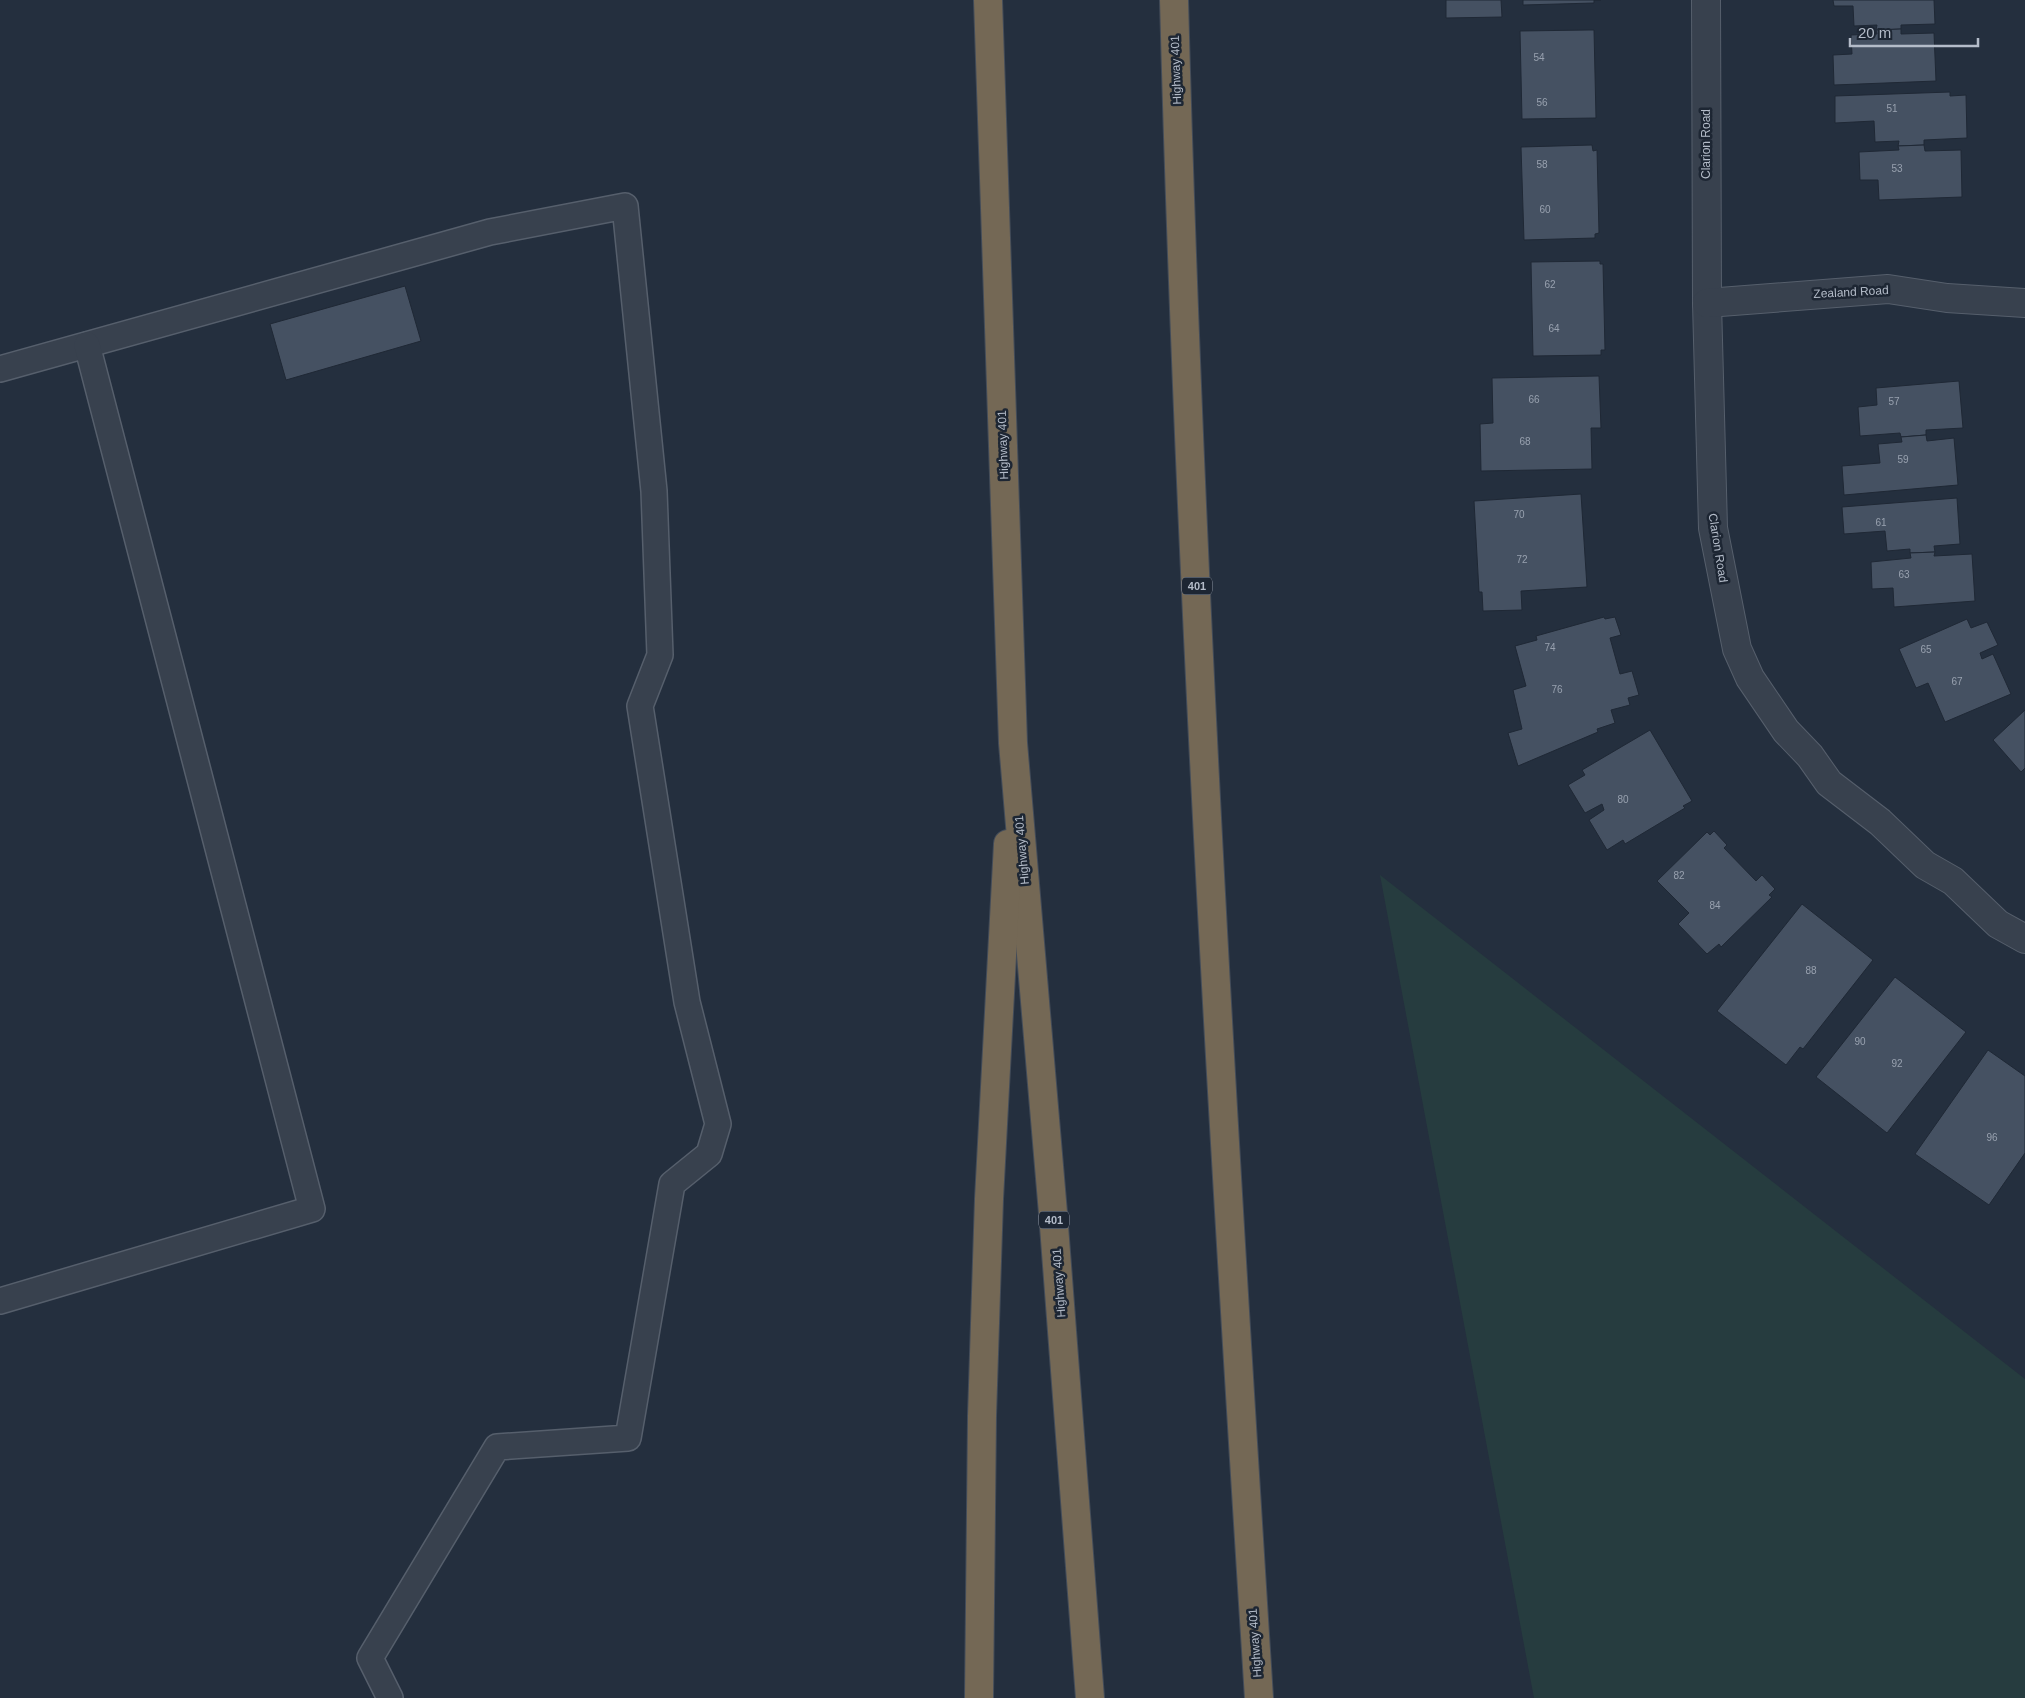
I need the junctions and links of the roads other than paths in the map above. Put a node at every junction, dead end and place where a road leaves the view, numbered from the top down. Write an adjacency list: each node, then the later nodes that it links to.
1 (988, 0): 8 (highway, Highway 401 / 401)
2 (1174, 0): 14 (highway, Highway 401 / 401)
3 (1706, 0): 4 (street, Clarion Road)
4 (1707, 302): 5 (street, Zealand Road); 9 (street, Clarion Road)
5 (2025, 303)
6 (87, 345): 7 (lane); 10 (lane); 11 (lane)
7 (0, 369)
8 (1013, 743): 12 (highway); 13 (highway, Highway 401 / 401)
9 (2025, 939)
10 (0, 1301)
11 (390, 1698)
12 (979, 1698)
13 (1090, 1698)
14 (1259, 1698)

